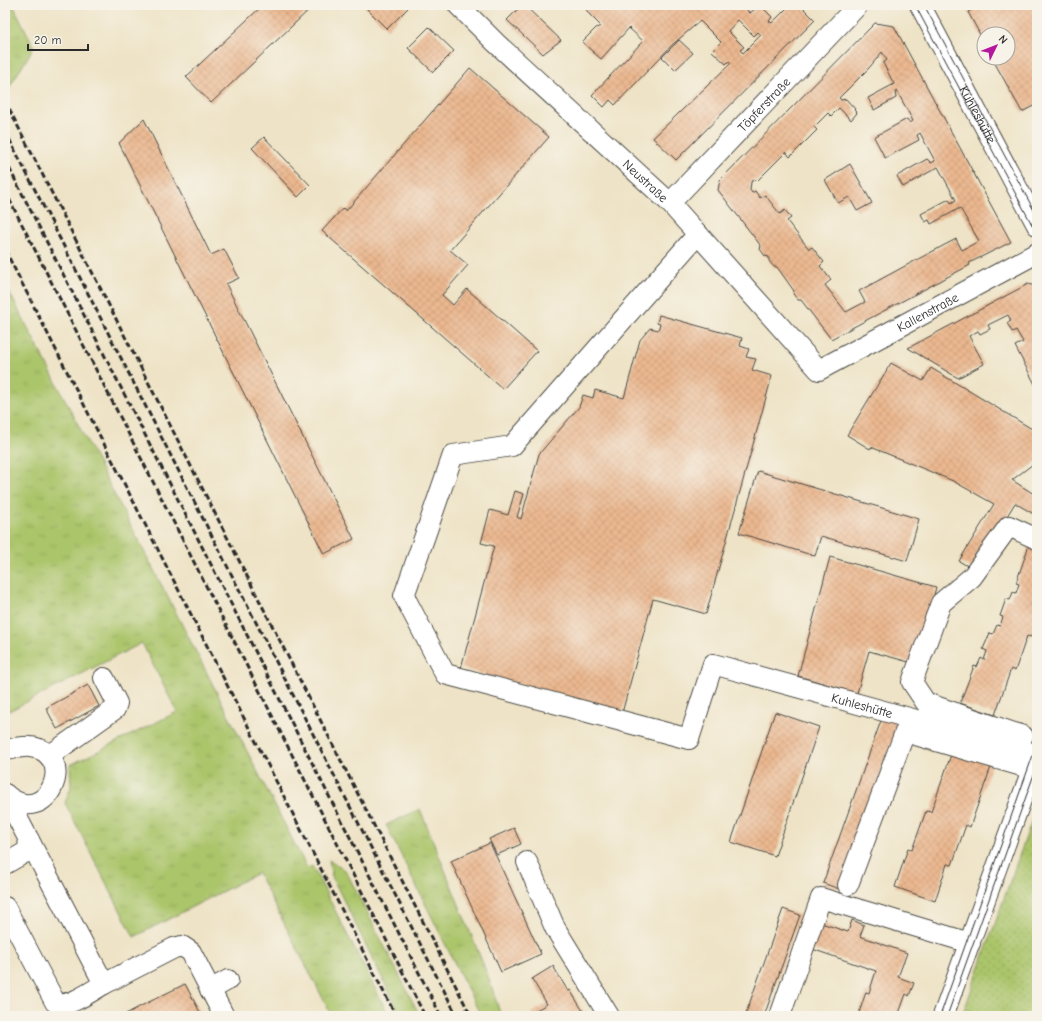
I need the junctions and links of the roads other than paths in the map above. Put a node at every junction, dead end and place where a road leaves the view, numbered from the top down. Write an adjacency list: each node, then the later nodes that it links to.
1 (458, 5): 4 (street, Neustraße)
2 (858, 5): 4 (street, Töpferstraße)
3 (920, 5): 5 (street, Kuhleshütte)
4 (670, 203): 6 (street, Neustraße)
5 (1037, 225)
6 (698, 234): 8 (street, Neustraße); 14 (street, Kuhleshütte)
7 (1037, 253): 8 (street, Kallenstraße)
8 (819, 370)
9 (1037, 539): 11 (street)
10 (104, 678): 13 (street)
11 (1037, 741)
12 (5, 750): 13 (street)
13 (49, 756): 16 (street)
14 (1035, 760): 20 (street); 22 (street)
15 (5, 794): 16 (street); 17 (street)
16 (30, 804): 17 (street)
17 (26, 836): 19 (street); 24 (street)
18 (527, 862): 27 (street)
19 (5, 864)
20 (848, 885)
21 (5, 907): 24 (street)
22 (970, 942): 28 (street); 29 (street)
23 (228, 980): 25 (street)
24 (104, 984): 25 (street)
25 (210, 990): 26 (street)
26 (224, 1016)
27 (609, 1016)
28 (780, 1016)
29 (943, 1016)

